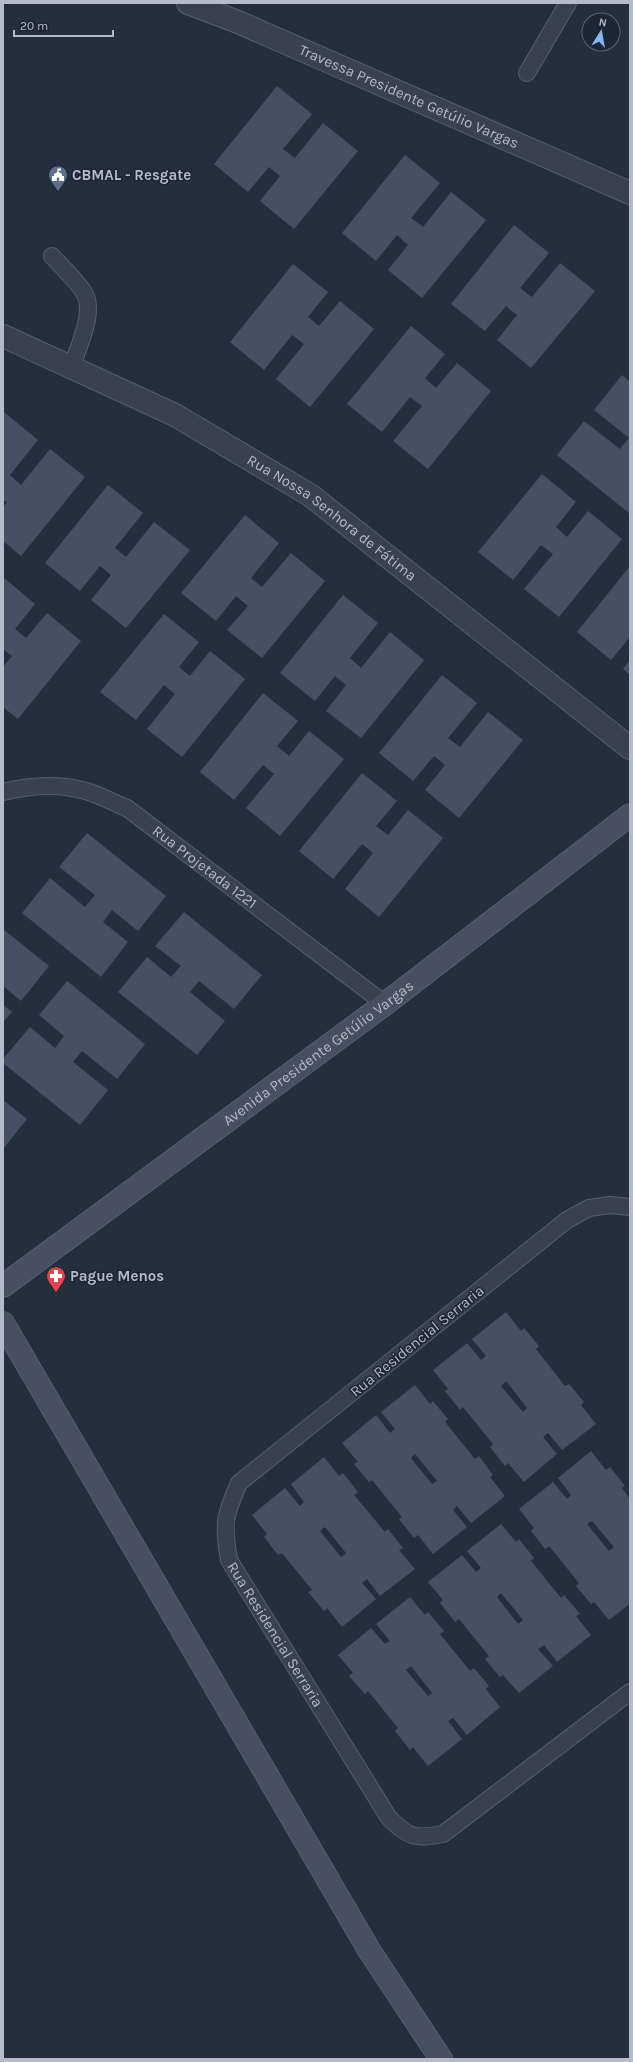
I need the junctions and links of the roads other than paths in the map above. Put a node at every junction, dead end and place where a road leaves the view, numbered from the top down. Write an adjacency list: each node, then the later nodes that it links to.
1 (188, 3): 4 (street, Travessa Presidente Getúlio Vargas)
2 (568, 3): 3 (lane)
3 (527, 73)
4 (630, 193)
5 (52, 256): 7 (lane)
6 (3, 336): 7 (street, Rua Nossa Senhora de Fátima)
7 (71, 368): 8 (street, Rua Nossa Senhora de Fátima)
8 (630, 748)
9 (3, 792): 11 (lane, Rua Projetada 1221)
10 (630, 815): 11 (street, Avenida Presidente Getúlio Vargas)
11 (385, 1004): 13 (street, Avenida Presidente Getúlio Vargas)
12 (630, 1207): 15 (lane, Rua Residencial Serraria)
13 (3, 1286)
14 (3, 1323): 16 (street)
15 (630, 1692)
16 (441, 2059)

